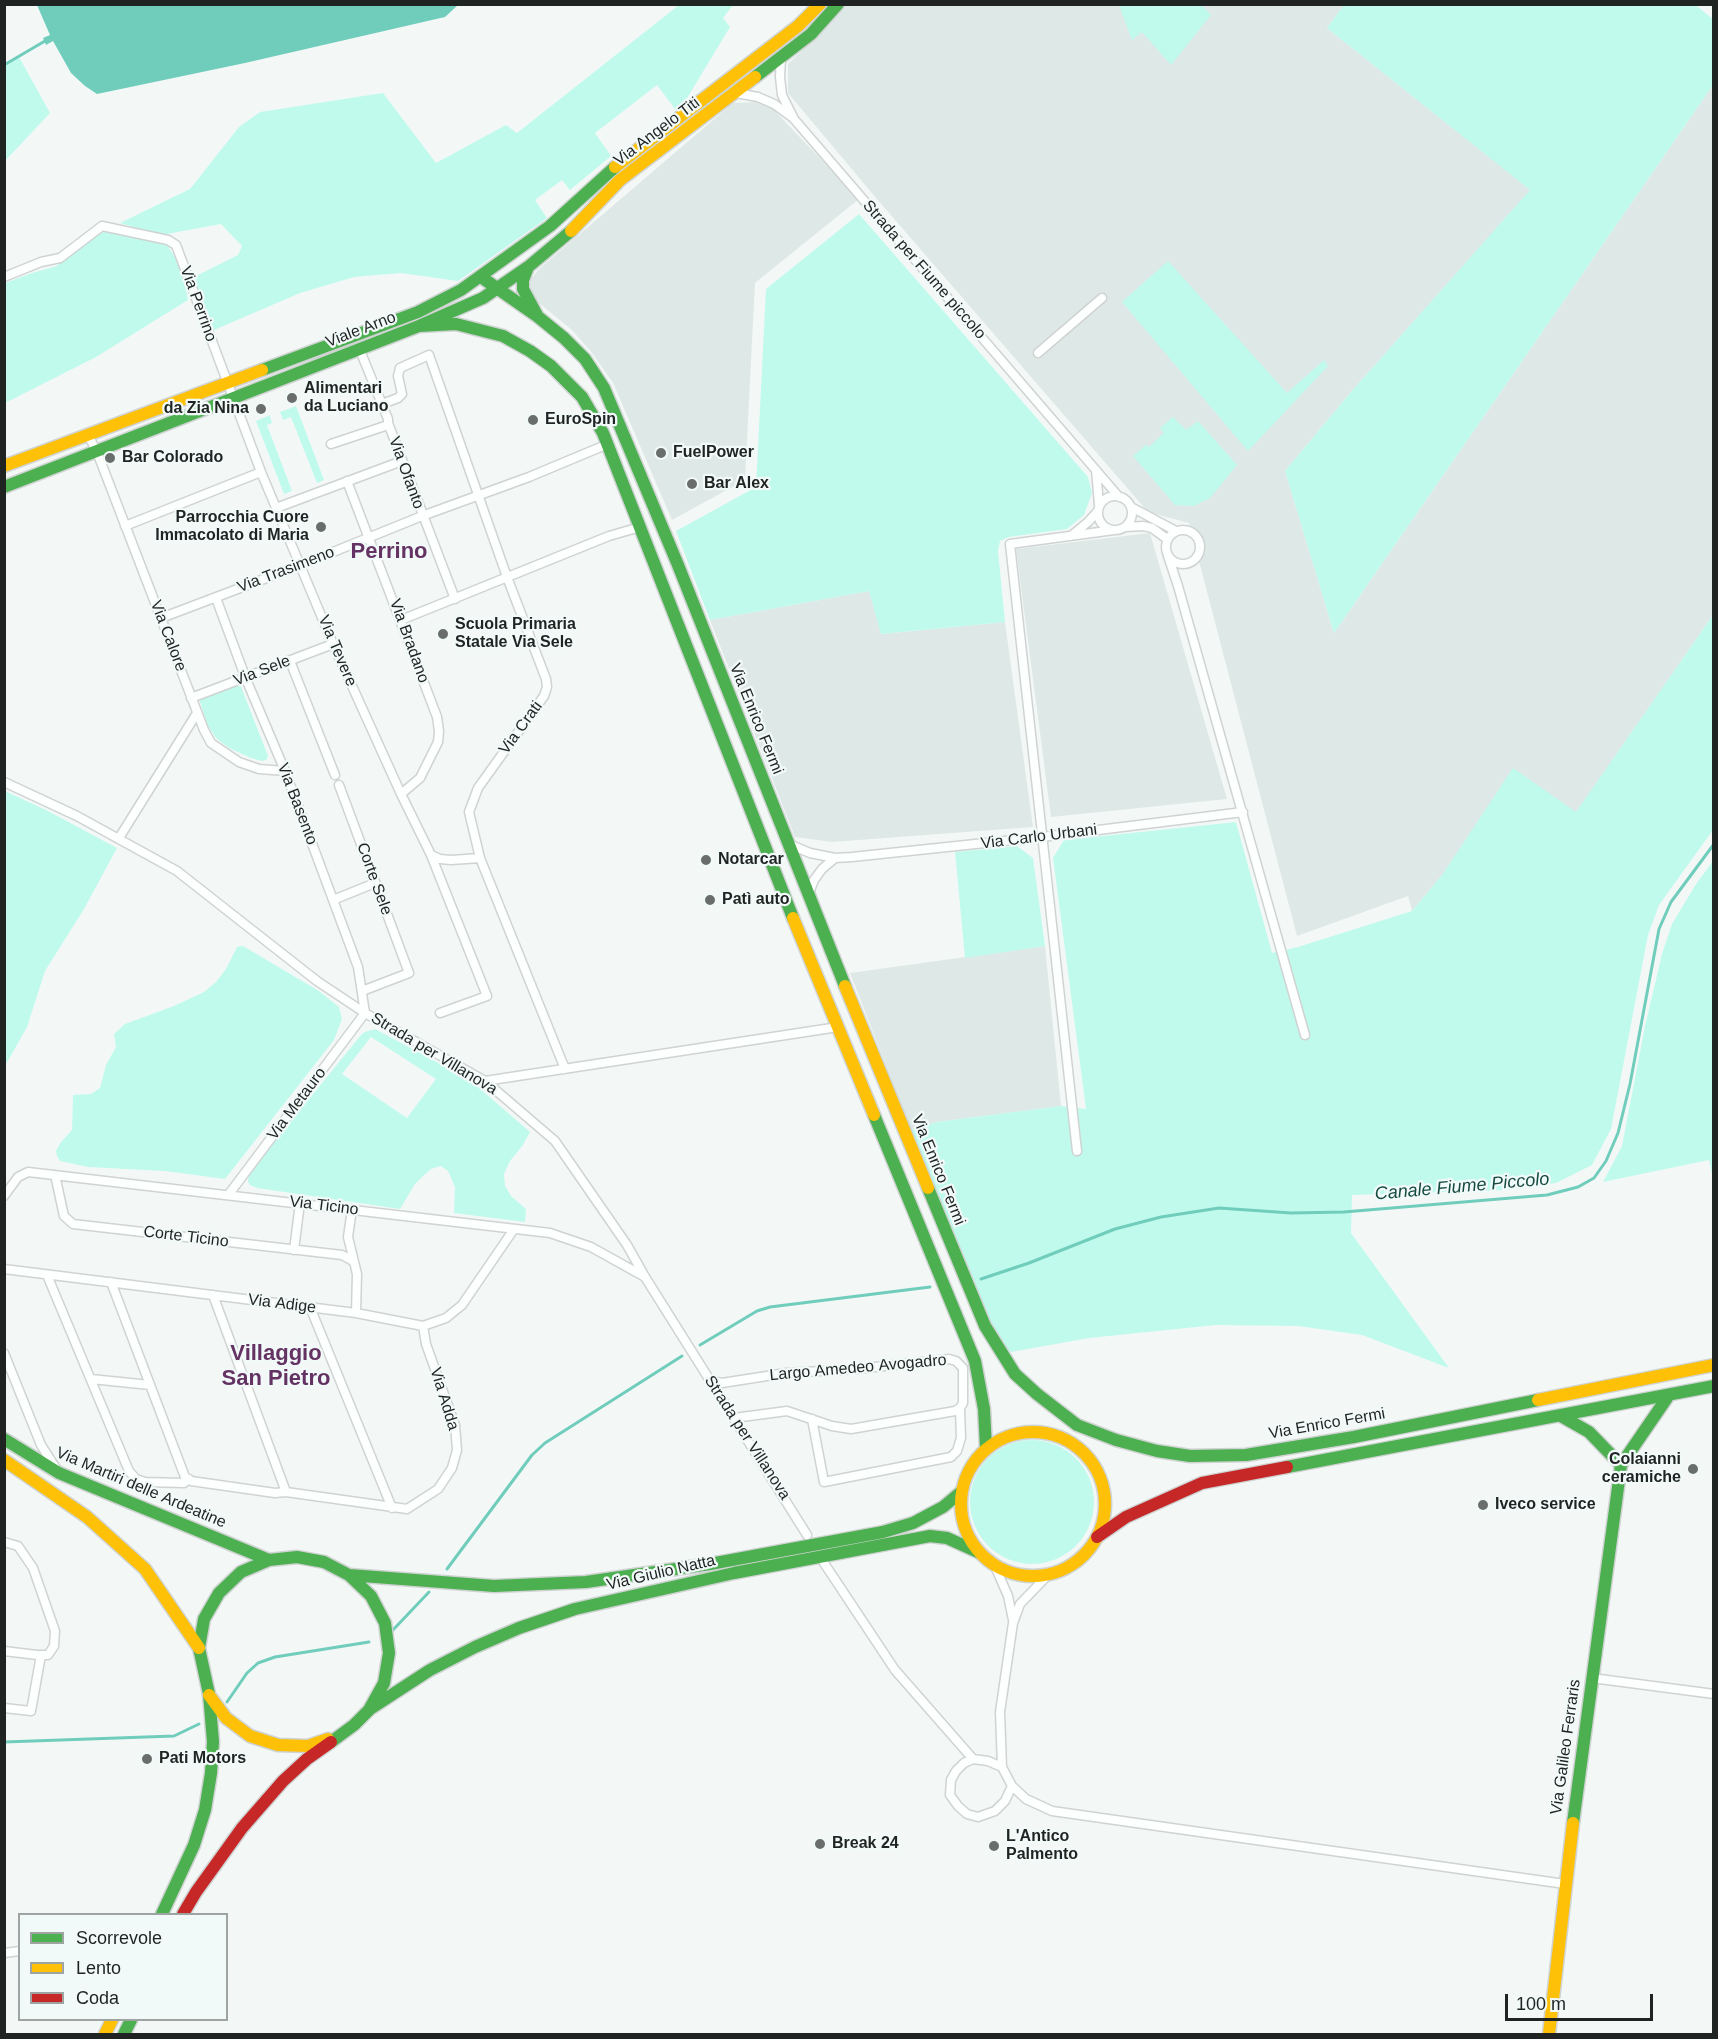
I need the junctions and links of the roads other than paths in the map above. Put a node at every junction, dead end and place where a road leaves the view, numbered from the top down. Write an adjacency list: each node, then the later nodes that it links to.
1 (820, 4): 8 (main road, Via Angelo Titi)
2 (838, 4): 3 (main road, Via Angelo Titi)
3 (780, 58): 4 (main road, Via Angelo Titi); 5 (street, Strada per Fiume piccolo)
4 (735, 93): 5 (street); 6 (main road, Via Angelo Titi)
5 (794, 118): 25 (street, Strada per Fiume piccolo)
6 (528, 267): 9 (main road, Via Angelo Titi); 11 (main road, Via Enrico Fermi)
7 (4, 277): 15 (street, Via Perrino)
8 (481, 278): 9 (main road, Via Enrico Fermi); 15 (main road, Viale Arno)
9 (498, 288): 11 (main road, Via Enrico Fermi); 12 (main road, Viale Arno)
10 (1102, 298): 14 (street)
11 (537, 316): 65 (main road, Via Enrico Fermi)
12 (419, 326): 13 (main road, Viale Arno); 21 (main road)
13 (359, 348): 16 (main road, Viale Arno); 17 (street, Via Ofanto)
14 (1038, 353)
15 (227, 383): 16 (street); 19 (main road, Viale Arno)
16 (233, 397): 22 (main road, Viale Arno); 26 (street, Via Tevere)
17 (382, 404): 18 (street, Via Ofanto); 29 (street, Via Crati)
18 (388, 424): 20 (street); 23 (street, Via Ofanto)
19 (88, 435): 22 (street, Via Calore); 24 (main road, Viale Arno)
20 (331, 444)
21 (608, 444): 29 (street, Via Trasimeno); 36 (main road)
22 (98, 452): 28 (main road, Viale Arno); 35 (street, Via Calore)
23 (402, 461): 27 (street); 34 (street, Via Ofanto)
24 (4, 466)
25 (1096, 470): 30 (street, Strada per Fiume piccolo); 33 (street)
26 (261, 472): 32 (street, Via Tevere); 35 (street)
27 (348, 481): 32 (street); 41 (street, Via Bradano)
28 (4, 487)
29 (478, 496): 34 (street, Via Trasimeno); 46 (street, Via Crati)
30 (1119, 496): 31 (street); 33 (street)
31 (1131, 507): 37 (street); 39 (street)
32 (276, 508): 45 (street, Via Tevere)
33 (1098, 508): 38 (street); 40 (street)
34 (422, 516): 41 (street, Via Trasimeno); 49 (street, Via Ofanto)
35 (125, 526): 50 (street, Via Calore)
36 (640, 527): 46 (street); 75 (main road)
37 (1125, 527): 38 (street); 42 (street)
38 (1114, 530): 40 (street)
39 (1176, 531): 42 (street); 44 (street)
40 (1071, 536): 63 (street)
41 (370, 537): 45 (street, Via Trasimeno); 51 (street, Via Bradano)
42 (1167, 539): 43 (street)
43 (1168, 556): 44 (street); 47 (street)
44 (1188, 564): 47 (street)
45 (302, 566): 48 (street, Via Trasimeno); 52 (street, Via Tevere)
46 (507, 577): 49 (street); 67 (street, Via Crati)
47 (1178, 586): 62 (street)
48 (216, 598): 50 (street, Via Trasimeno); 54 (street, Via Basento)
49 (454, 598): 51 (street)
50 (161, 618): 55 (street, Via Calore)
51 (401, 620): 61 (street, Via Bradano)
52 (333, 644): 53 (street, Via Sele); 61 (street, Via Tevere)
53 (290, 661): 54 (street, Via Sele); 58 (street)
54 (246, 678): 55 (street, Via Sele); 57 (street, Via Basento)
55 (191, 698): 56 (street, Via Calore)
56 (197, 713): 57 (street, Via Calore); 64 (street)
57 (285, 771): 71 (street, Via Basento)
58 (335, 776)
59 (4, 782): 64 (street, Strada per Villanova)
60 (339, 785): 69 (street, Corte Sele)
61 (401, 794): 66 (street, Via Tevere)
62 (1243, 812): 63 (street, Via Carlo Urbani); 76 (street)
63 (1042, 837): 68 (street, Via Carlo Urbani); 79 (street)
64 (119, 838): 74 (street, Strada per Villanova)
65 (789, 844): 68 (street, Via Carlo Urbani); 70 (main road, Via Enrico Fermi)
66 (431, 855): 67 (street); 73 (street, Via Tevere)
67 (480, 858): 77 (street, Via Crati)
68 (836, 858): 70 (street)
69 (375, 883): 71 (street); 72 (street, Corte Sele)
70 (809, 892): 107 (main road, Via Enrico Fermi)
71 (333, 900): 72 (street, Via Basento)
72 (362, 991): 74 (street, Via Basento)
73 (440, 1013)
74 (365, 1014): 78 (street, Strada per Villanova); 81 (street, Via Metauro)
75 (838, 1027): 77 (street); 110 (main road)
76 (1305, 1035)
77 (565, 1069): 78 (street)
78 (485, 1081): 90 (street, Strada per Villanova)
79 (1077, 1151)
80 (55, 1175): 81 (street, Via Ticino); 82 (street, Via Ticino); 86 (street, Corte Ticino)
81 (229, 1194): 83 (street, Via Ticino)
82 (4, 1196)
83 (300, 1203): 84 (street, Via Ticino); 86 (street)
84 (352, 1209): 85 (street, Via Ticino); 87 (street)
85 (514, 1229): 90 (street, Via Ticino); 95 (street)
86 (294, 1250): 87 (street, Corte Ticino)
87 (353, 1261): 94 (street)
88 (4, 1269): 89 (street, Via Adige)
89 (47, 1275): 91 (street, Via Adige); 98 (street, Via Adda)
90 (645, 1277): 99 (street, Strada per Villanova)
91 (111, 1282): 92 (street, Via Adige); 100 (street)
92 (213, 1295): 93 (street, Via Adige); 116 (street)
93 (310, 1308): 94 (street, Via Adige); 118 (street)
94 (356, 1313): 95 (street, Via Adige)
95 (423, 1326): 118 (street, Via Adda)
96 (4, 1353): 114 (street)
97 (1713, 1365): 107 (main road, Via Enrico Fermi)
98 (91, 1379): 100 (street); 115 (street, Via Adda)
99 (710, 1380): 103 (street, Largo Amedeo Avogadro); 105 (street, Strada per Villanova)
100 (150, 1385): 115 (street)
101 (1713, 1386): 102 (main road)
102 (1669, 1395): 104 (main road); 113 (main road)
103 (960, 1408): 106 (street); 106 (street, Largo Amedeo Avogadro)
104 (1561, 1416): 113 (main road); 120 (main road)
105 (734, 1418): 106 (street); 119 (street, Strada per Villanova)
106 (812, 1419)
107 (1077, 1425): 108 (main road); 111 (main road)
108 (1048, 1434): 110 (main road); 111 (main road)
109 (4, 1440): 114 (main road, Via Martiri delle Ardeatine)
110 (986, 1448): 117 (main road)
111 (1086, 1455): 120 (main road)
112 (4, 1460): 129 (main road)
113 (1621, 1465): 132 (main road, Via Galileo Ferraris)
114 (59, 1473): 123 (main road, Via Martiri delle Ardeatine)
115 (189, 1479): 116 (street, Via Adda)
116 (286, 1492): 118 (street, Via Adda)
117 (961, 1492): 122 (main road); 127 (main road, Via Giulio Natta)
118 (392, 1508)
119 (807, 1534)
120 (1097, 1537): 126 (main road)
121 (4, 1542): 131 (street)
122 (978, 1551): 125 (main road); 136 (main road, Via Giulio Natta)
123 (269, 1560): 127 (main road); 129 (main road)
124 (824, 1563): 138 (street)
125 (994, 1564): 126 (main road); 128 (street)
126 (1049, 1574): 128 (street)
127 (349, 1575): 136 (main road)
128 (1013, 1623): 139 (street)
129 (199, 1648): 133 (main road)
130 (4, 1651): 131 (street)
131 (41, 1655): 135 (street)
132 (1592, 1678): 134 (street); 141 (main road, Via Galileo Ferraris)
133 (209, 1694): 137 (main road); 142 (main road)
134 (1713, 1694)
135 (4, 1708)
136 (369, 1710): 137 (main road)
137 (336, 1737): 143 (main road)
138 (973, 1759): 139 (street); 140 (street)
139 (1002, 1767): 140 (street)
140 (1012, 1786): 141 (street)
141 (1565, 1884): 144 (main road, Via Galileo Ferraris)
142 (162, 1913)
143 (184, 1913)
144 (1549, 2034)

